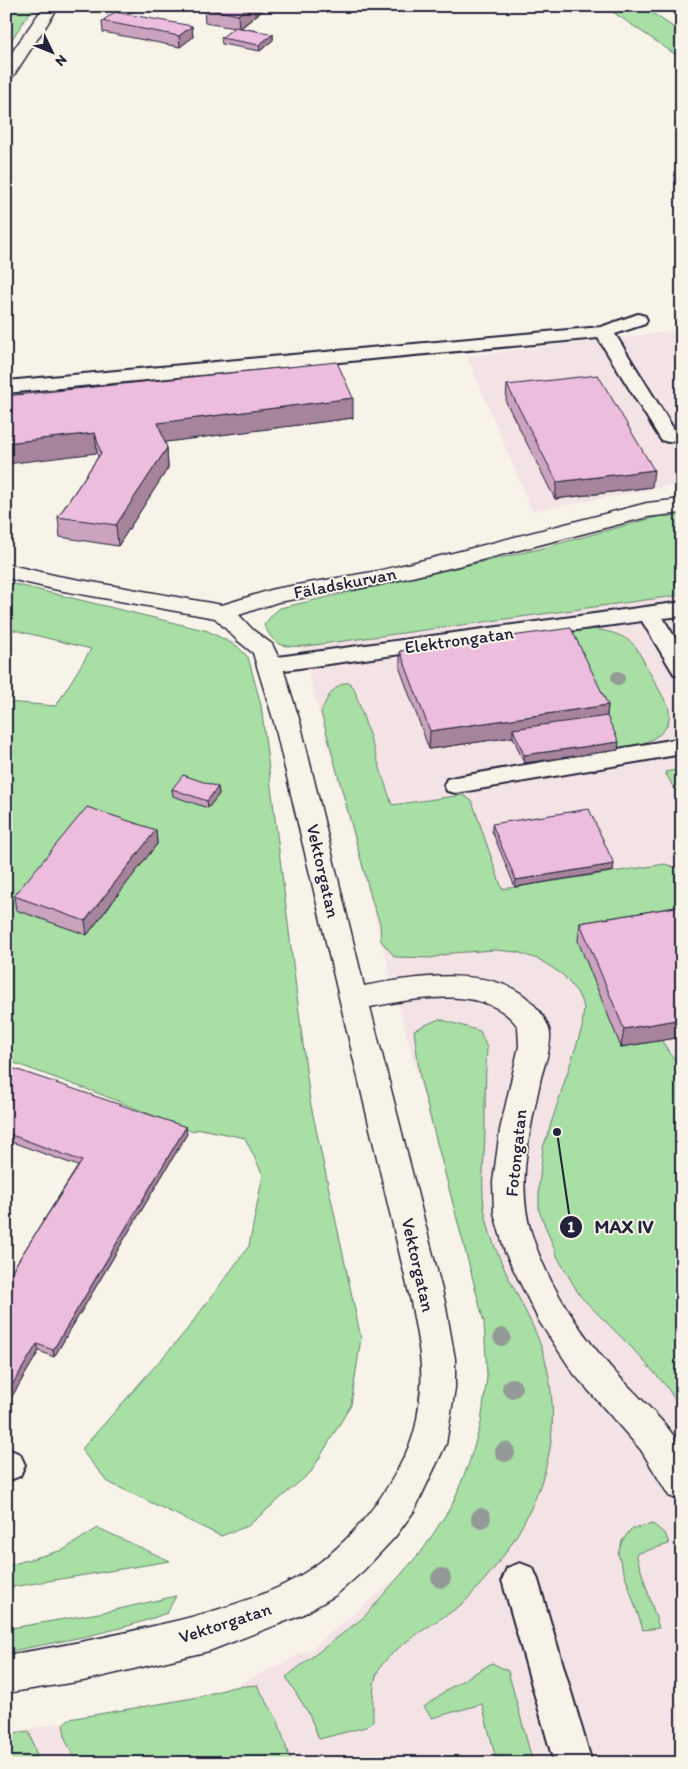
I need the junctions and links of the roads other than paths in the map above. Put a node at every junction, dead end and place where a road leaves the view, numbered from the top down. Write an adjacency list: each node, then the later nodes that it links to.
1 (52, 6): 2 (street)
2 (6, 75)
3 (638, 320): 4 (lane)
4 (604, 332): 5 (lane); 6 (lane)
5 (6, 386)
6 (668, 436)
7 (682, 506): 10 (street, Fäladskurvan)
8 (6, 570): 10 (street, Fäladskurvan)
9 (682, 609): 11 (lane, Elektrongatan)
10 (224, 612): 12 (street, Vektorgatan)
11 (649, 614): 12 (lane, Elektrongatan); 13 (lane)
12 (270, 665): 16 (street, Vektorgatan)
13 (682, 669)
14 (682, 746): 15 (lane)
15 (456, 785)
16 (353, 999): 17 (street, Fotongatan); 19 (street, Vektorgatan)
17 (682, 1484)
18 (520, 1580): 20 (lane)
19 (6, 1674)
20 (573, 1763)

